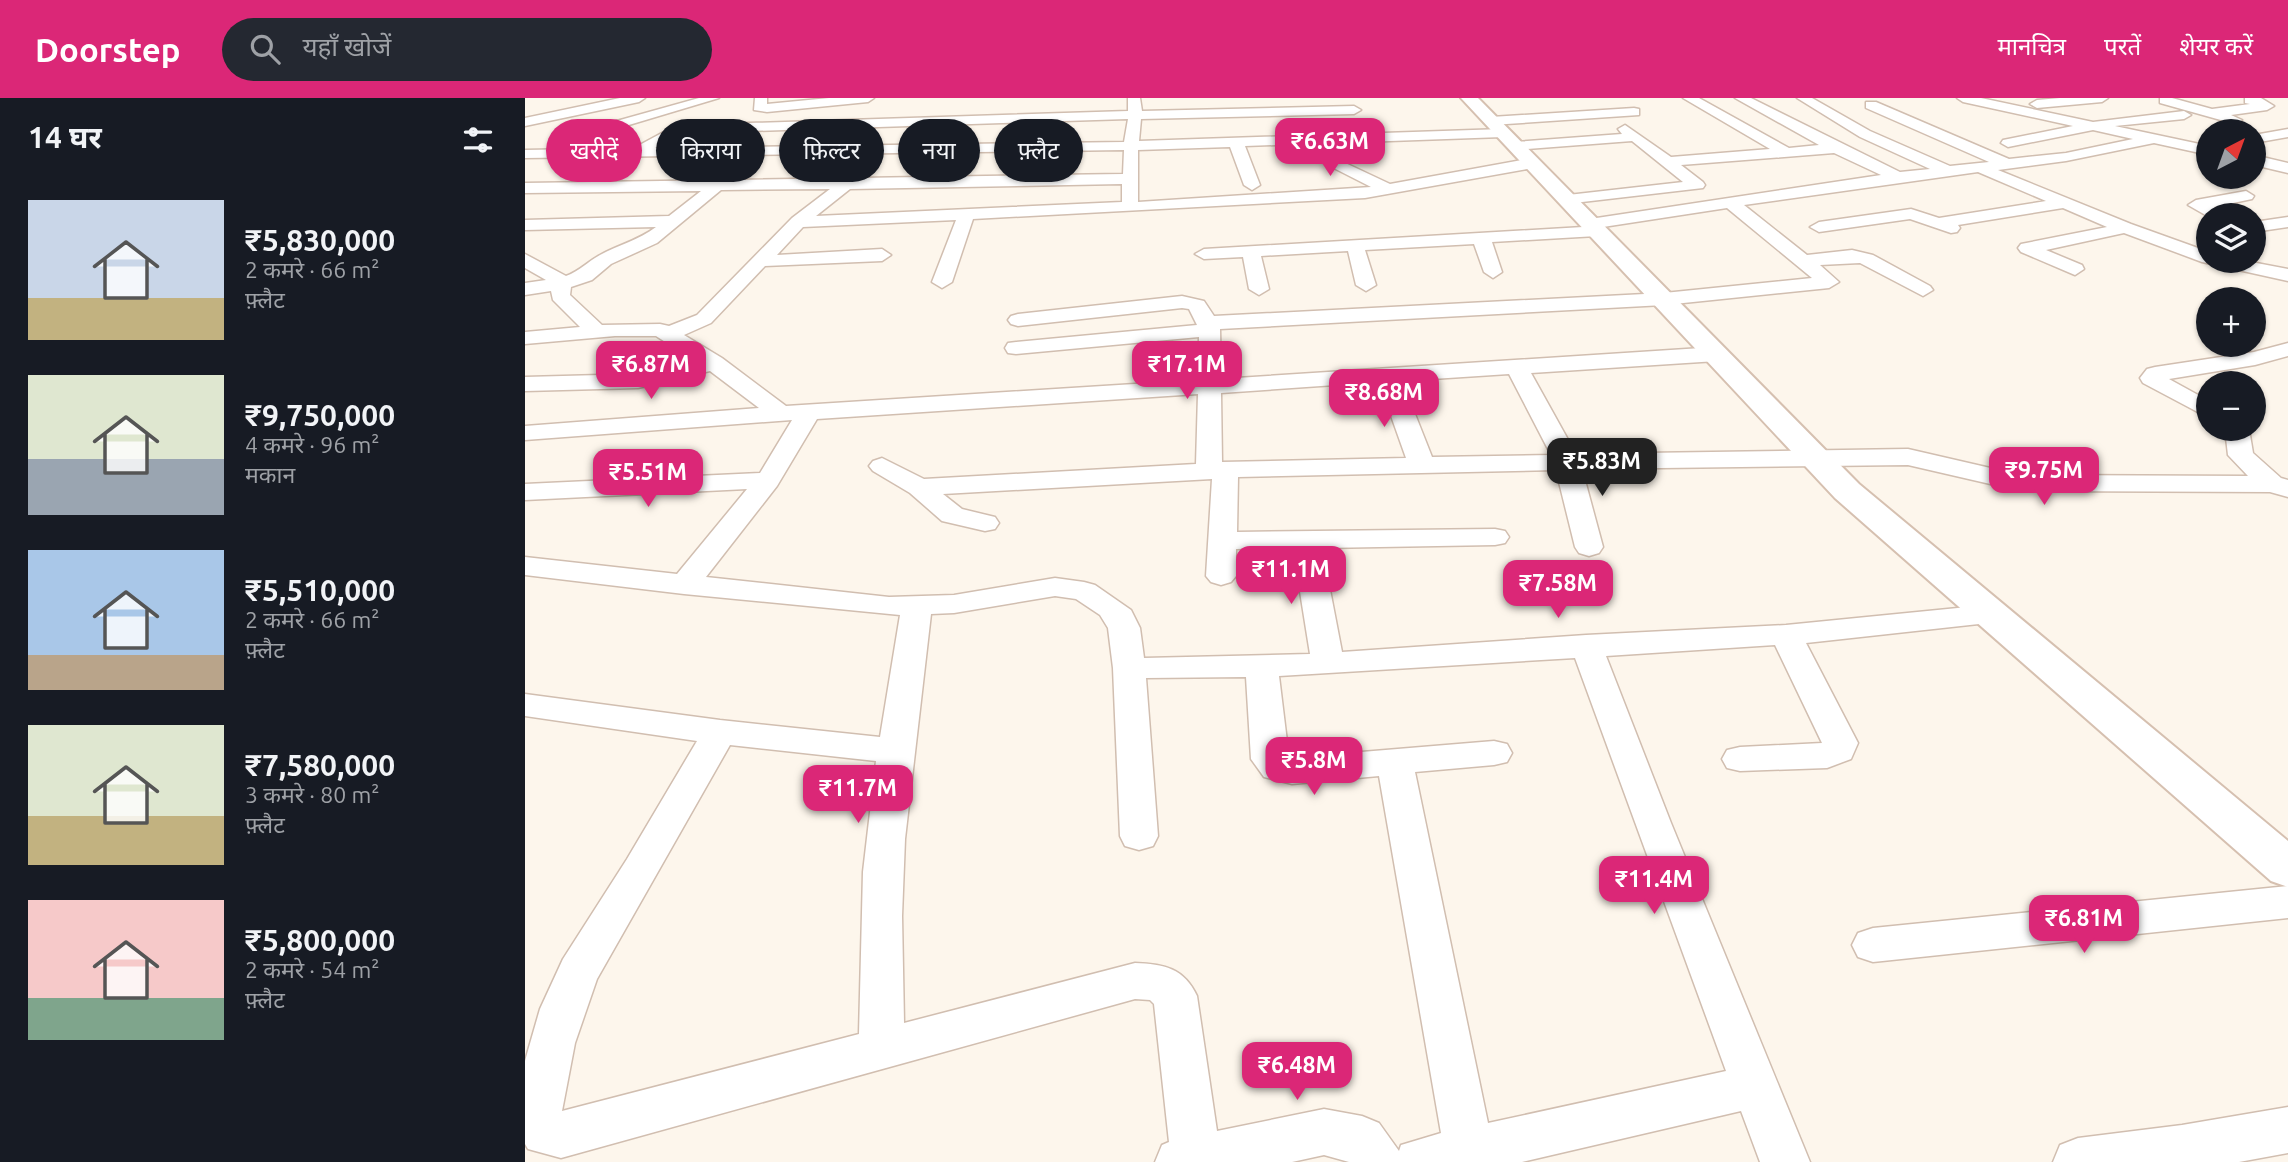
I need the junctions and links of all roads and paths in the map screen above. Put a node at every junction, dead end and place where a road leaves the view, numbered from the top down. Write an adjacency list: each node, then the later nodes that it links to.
1 (639, 98): 29 (street)
2 (868, 98): 12 (street)
3 (1134, 98): 25 (street)
4 (1573, 98): 22 (street)
5 (1689, 98): 45 (street)
6 (1741, 98): 42 (street)
7 (1803, 98): 18 (street)
8 (1963, 98): 17 (street)
9 (2102, 98): 17 (street)
10 (2157, 98): 21 (street)
11 (2255, 98): 21 (street)
12 (757, 99)
13 (717, 100): 46 (street)
14 (1903, 100): 16 (street)
15 (1350, 104): 25 (street); 34 (street)
16 (1860, 106): 18 (street); 28 (street)
17 (2005, 107): 19 (street)
18 (1826, 110): 54 (street)
19 (2024, 111): 24 (street); 30 (street)
20 (1634, 112): 22 (street)
21 (2211, 114): 27 (street)
22 (1593, 115): 31 (street)
23 (2184, 115): 30 (street)
24 (1973, 116)
25 (1137, 117): 38 (street); 41 (street)
26 (1935, 119): 28 (street)
27 (2231, 119)
28 (1909, 121): 51 (street)
29 (525, 122)
30 (2097, 127): 35 (street); 37 (street)
31 (1502, 132): 34 (street); 49 (street); 61 (street); 64 (main road)
32 (2288, 133): 33 (street)
33 (2266, 137)
34 (1374, 139): 36 (street)
35 (2154, 139): 39 (street); 51 (street)
36 (1236, 143): 38 (street); 58 (street)
37 (2008, 144)
38 (1132, 146): 44 (street); 56 (street)
39 (2192, 147): 40 (street); 43 (street)
40 (2196, 147)
41 (642, 148)
42 (1836, 148): 45 (street); 55 (street)
43 (2196, 148)
44 (642, 152)
45 (1786, 152): 49 (street)
46 (525, 153): 47 (street)
47 (546, 153)
48 (1344, 153): 61 (street)
49 (1668, 162): 64 (street)
50 (2266, 163): 53 (street)
51 (2008, 164): 52 (street)
52 (1980, 167): 54 (street); 65 (street)
53 (2288, 168)
54 (1948, 171): 55 (street)
55 (1898, 177): 62 (street)
56 (1131, 179): 57 (street); 68 (street)
57 (846, 184): 59 (street); 72 (street)
58 (1252, 185)
59 (717, 186): 60 (street); 70 (street)
60 (525, 188)
61 (1389, 190): 68 (street)
62 (1799, 192): 66 (street); 71 (street)
63 (2246, 196): 67 (street)
64 (1565, 199): 77 (main road)
65 (2063, 202): 71 (street); 78 (street)
66 (1731, 203): 77 (street); 87 (street)
67 (2207, 203)
68 (1130, 207): 69 (street)
69 (966, 215): 72 (street); 92 (street)
70 (674, 220): 74 (street); 93 (street)
71 (1863, 221): 76 (street)
72 (798, 222): 86 (street)
73 (2288, 222): 75 (street)
74 (525, 225)
75 (2266, 225)
76 (1819, 227)
77 (1593, 228): 79 (street); 98 (main road)
78 (2125, 228): 82 (street); 88 (street)
79 (1481, 237): 80 (street); 90 (street)
80 (1355, 245): 81 (street); 94 (street)
81 (1251, 251): 83 (street); 96 (street)
82 (2196, 253)
83 (1204, 254)
84 (883, 255): 86 (street)
85 (525, 260): 93 (street)
86 (761, 261): 102 (street)
87 (1805, 261): 97 (street); 98 (street)
88 (2075, 269)
89 (2266, 270): 91 (street)
90 (1493, 272)
91 (2288, 275)
92 (942, 282)
93 (562, 285): 95 (street); 101 (street)
94 (1366, 285)
95 (525, 289)
96 (1259, 289)
97 (1923, 290)
98 (1664, 299): 100 (street); 106 (main road)
99 (1018, 320): 100 (street)
100 (1209, 326): 104 (street); 111 (street)
101 (596, 331): 102 (street); 103 (street)
102 (669, 334): 107 (street)
103 (525, 338)
104 (1016, 348)
105 (2288, 349): 112 (street)
106 (1717, 354): 108 (street); 117 (main road)
107 (714, 363): 110 (street); 114 (street)
108 (1517, 367): 109 (street); 118 (street)
109 (1388, 375): 111 (street); 120 (street)
110 (525, 384)
111 (1209, 386): 113 (street); 121 (street)
112 (2196, 403)
113 (809, 412): 114 (street); 122 (street)
114 (781, 414): 115 (street)
115 (525, 433)
116 (2239, 441): 124 (street)
117 (1813, 457): 118 (street); 124 (street); 135 (main road)
118 (1567, 461): 120 (street); 130 (street)
119 (882, 466): 123 (street)
120 (1422, 466): 121 (street)
121 (1217, 471): 123 (street); 128 (street)
122 (768, 480): 125 (street); 133 (street)
123 (919, 487): 126 (street)
124 (2283, 487)
125 (525, 492)
126 (985, 523)
127 (1495, 537): 129 (street)
128 (1222, 541): 129 (street); 132 (street)
129 (1306, 541): 138 (street)
130 (1589, 547)
131 (525, 566): 133 (street)
132 (1221, 576)
133 (684, 585): 134 (street)
134 (916, 606): 140 (street); 143 (street)
135 (1988, 614): 136 (street); 148 (main road)
136 (1786, 635): 137 (street); 145 (street)
137 (1586, 645): 138 (street); 152 (street)
138 (1328, 662): 139 (street)
139 (1262, 667): 140 (street); 146 (street)
140 (1129, 668): 147 (street)
141 (525, 705): 142 (street)
142 (720, 732): 143 (street); 151 (street)
143 (894, 751): 151 (street)
144 (1494, 753): 146 (street)
145 (1739, 759)
146 (1395, 763): 154 (street)
147 (1139, 836)
148 (2288, 868)
149 (2288, 902): 150 (street)
150 (1873, 946)
151 (882, 1049): 155 (street)
152 (1754, 1086): 154 (street); 158 (street)
153 (2288, 1129): 159 (street)
154 (1469, 1150): 157 (street)
155 (1188, 1161): 156 (street)
156 (1378, 1162)
157 (1419, 1162)
158 (1785, 1162)
159 (2078, 1162)

